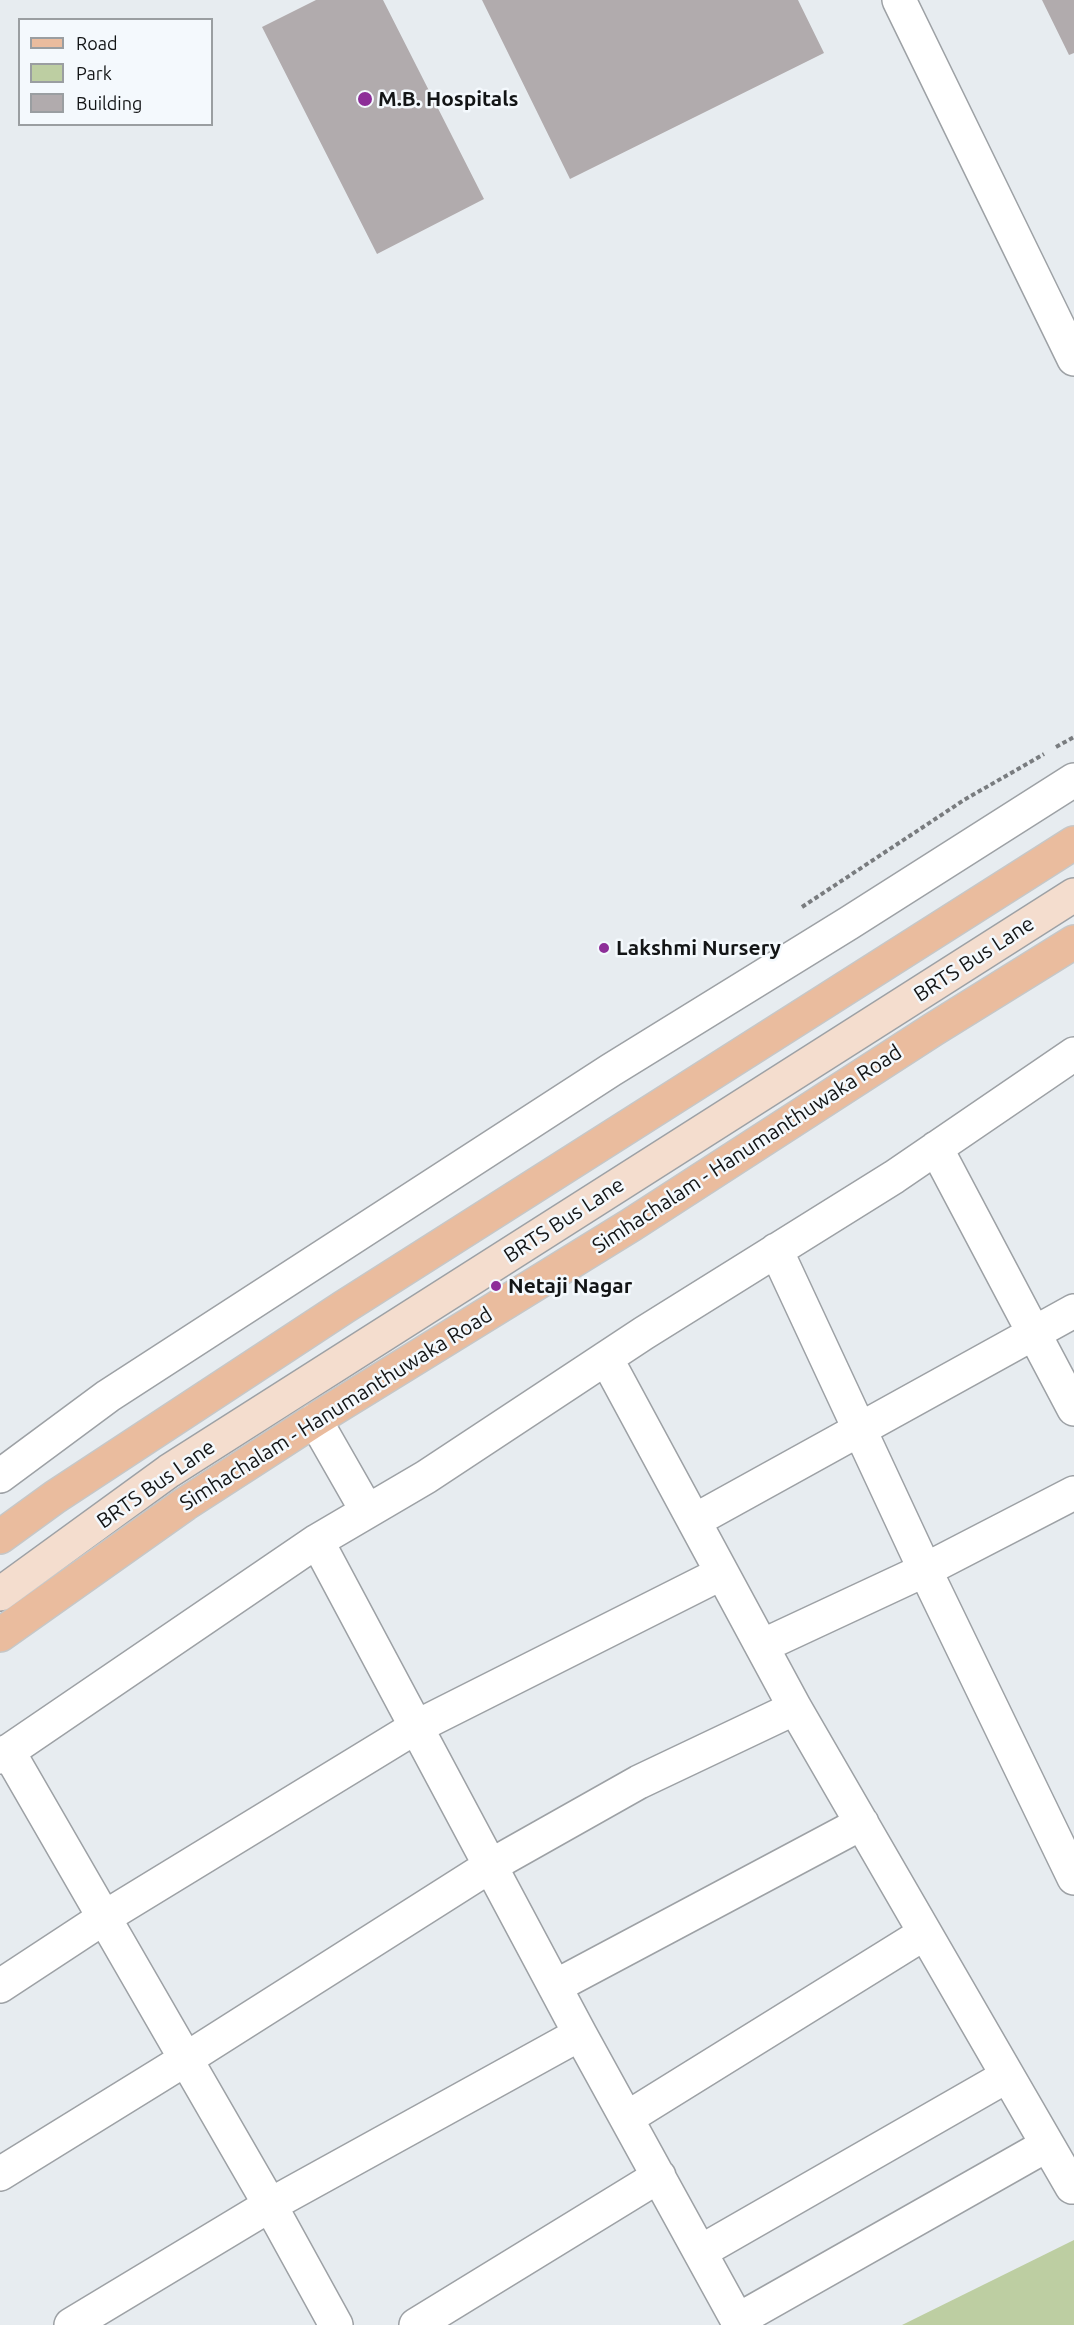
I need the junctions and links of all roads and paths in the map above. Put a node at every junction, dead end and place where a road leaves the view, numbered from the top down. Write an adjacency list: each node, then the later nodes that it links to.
1 (899, 0): 2 (street)
2 (1074, 359)
3 (1074, 780): 16 (street)
4 (1074, 843): 20 (main road)
5 (1074, 895): 24 (street, BRTS Bus Lane)
6 (1074, 942): 14 (main road, Simhachalam - Hanumanthuwaka Road)
7 (1074, 1054): 8 (street)
8 (936, 1148): 9 (street); 11 (street)
9 (776, 1250): 12 (street); 15 (street)
10 (1074, 1311): 11 (street)
11 (1034, 1333): 13 (street); 15 (street)
12 (606, 1358): 18 (street); 19 (street)
13 (1074, 1408)
14 (315, 1420): 18 (street); 25 (main road, Simhachalam - Hanumanthuwaka Road)
15 (859, 1430): 19 (street); 22 (street)
16 (0, 1476)
17 (1074, 1493): 22 (street)
18 (367, 1511): 21 (street)
19 (694, 1521): 23 (street)
20 (0, 1537)
21 (317, 1540): 28 (street); 29 (street)
22 (925, 1570): 26 (street); 32 (street)
23 (722, 1573): 26 (street); 28 (street)
24 (0, 1594)
25 (0, 1635)
26 (762, 1646): 27 (street)
27 (795, 1708): 30 (street); 31 (street)
28 (416, 1727): 31 (street); 33 (street)
29 (4, 1754): 33 (street)
30 (862, 1823): 34 (street); 36 (street)
31 (490, 1866): 36 (street); 38 (street)
32 (1074, 1878)
33 (105, 1917): 35 (street); 38 (street)
34 (925, 1933): 39 (street); 40 (street)
35 (0, 1986)
36 (556, 1986): 37 (street)
37 (580, 2034): 40 (street); 45 (street)
38 (186, 2059): 42 (street); 45 (street)
39 (1007, 2076): 41 (street); 46 (street)
40 (627, 2118): 43 (street)
41 (1047, 2145): 44 (street); 47 (street)
42 (0, 2174)
43 (658, 2176): 46 (street); 50 (street)
44 (1072, 2187)
45 (270, 2205): 48 (street); 49 (street)
46 (700, 2252): 47 (street)
47 (739, 2323)
48 (71, 2325)
49 (336, 2325)
50 (416, 2325)

